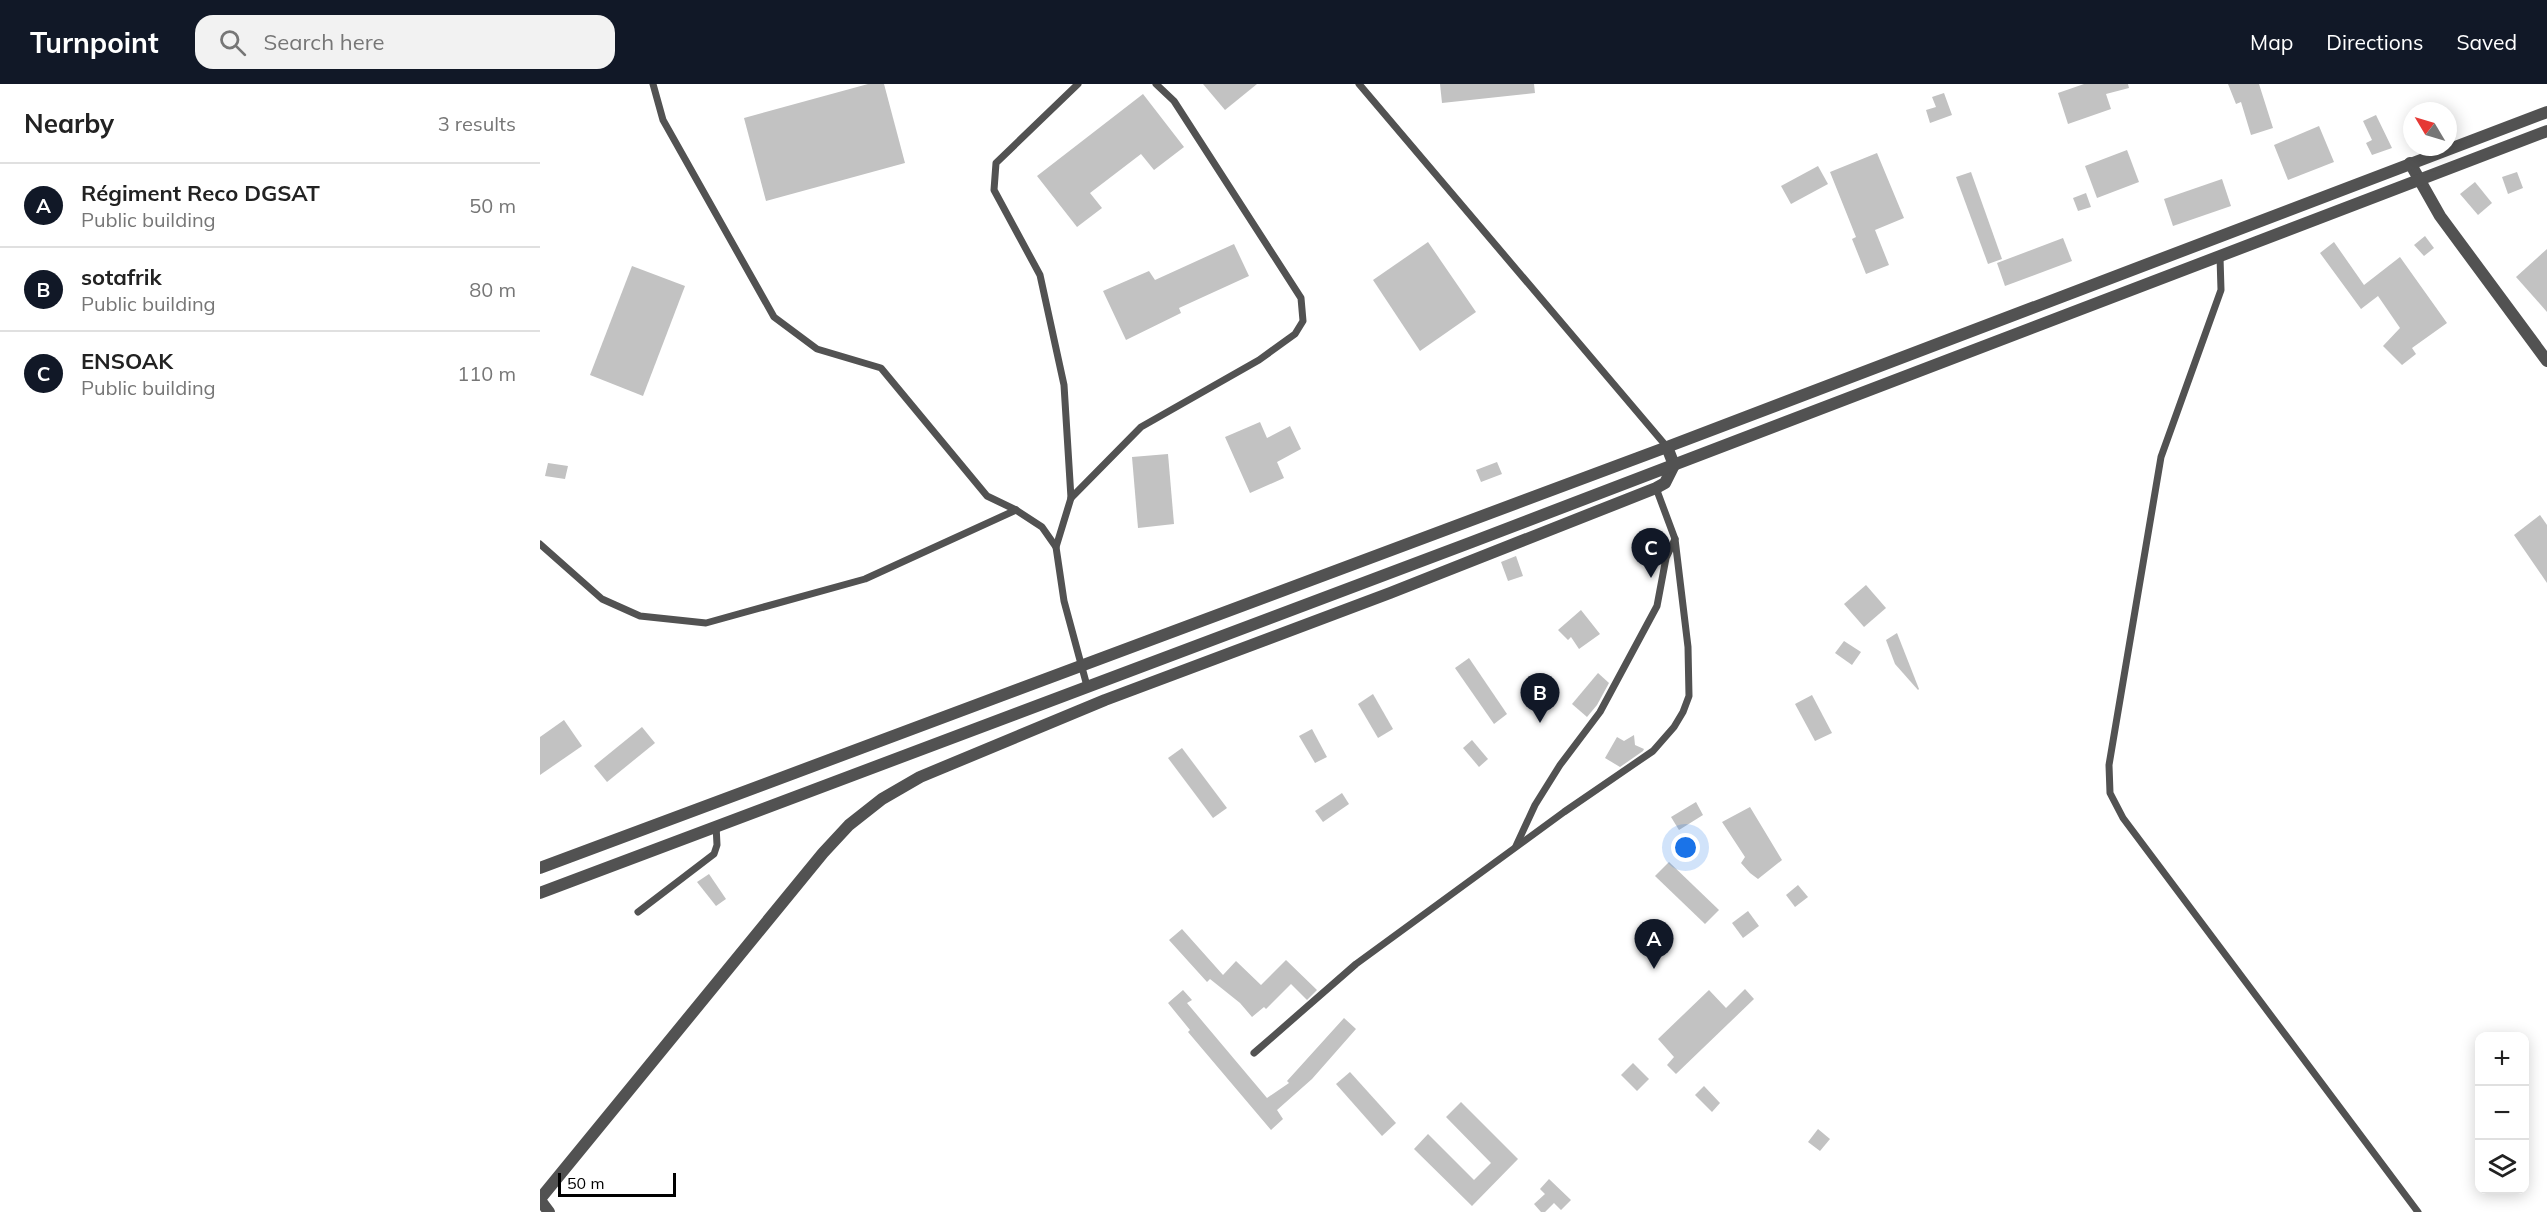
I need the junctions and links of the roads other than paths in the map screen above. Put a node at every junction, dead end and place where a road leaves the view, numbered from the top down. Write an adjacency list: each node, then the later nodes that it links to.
1 (653, 84): 15 (lane)
2 (1078, 84): 14 (lane)
3 (1156, 84): 14 (lane)
4 (1359, 84): 11 (lane)
5 (2547, 112): 7 (street)
6 (2547, 131): 8 (street)
7 (2410, 163): 8 (street); 11 (street)
8 (2419, 179): 9 (street); 10 (street)
9 (2220, 257): 12 (street); 29 (lane)
10 (2547, 361)
11 (1667, 447): 12 (street); 19 (street)
12 (1674, 465): 13 (street); 20 (street)
13 (1656, 488): 16 (lane); 27 (street)
14 (1071, 498): 18 (lane)
15 (1016, 510): 17 (lane); 18 (lane)
16 (1674, 540): 22 (lane); 22 (lane)
17 (540, 544)
18 (1056, 547): 19 (lane)
19 (1082, 667): 20 (lane); 23 (street)
20 (1087, 686): 21 (street)
21 (716, 825): 24 (street); 25 (lane)
22 (1515, 848): 26 (lane)
23 (540, 868)
24 (540, 893)
25 (638, 912)
26 (1254, 1053)
27 (540, 1199): 28 (street)
28 (549, 1212)
29 (2418, 1212)

